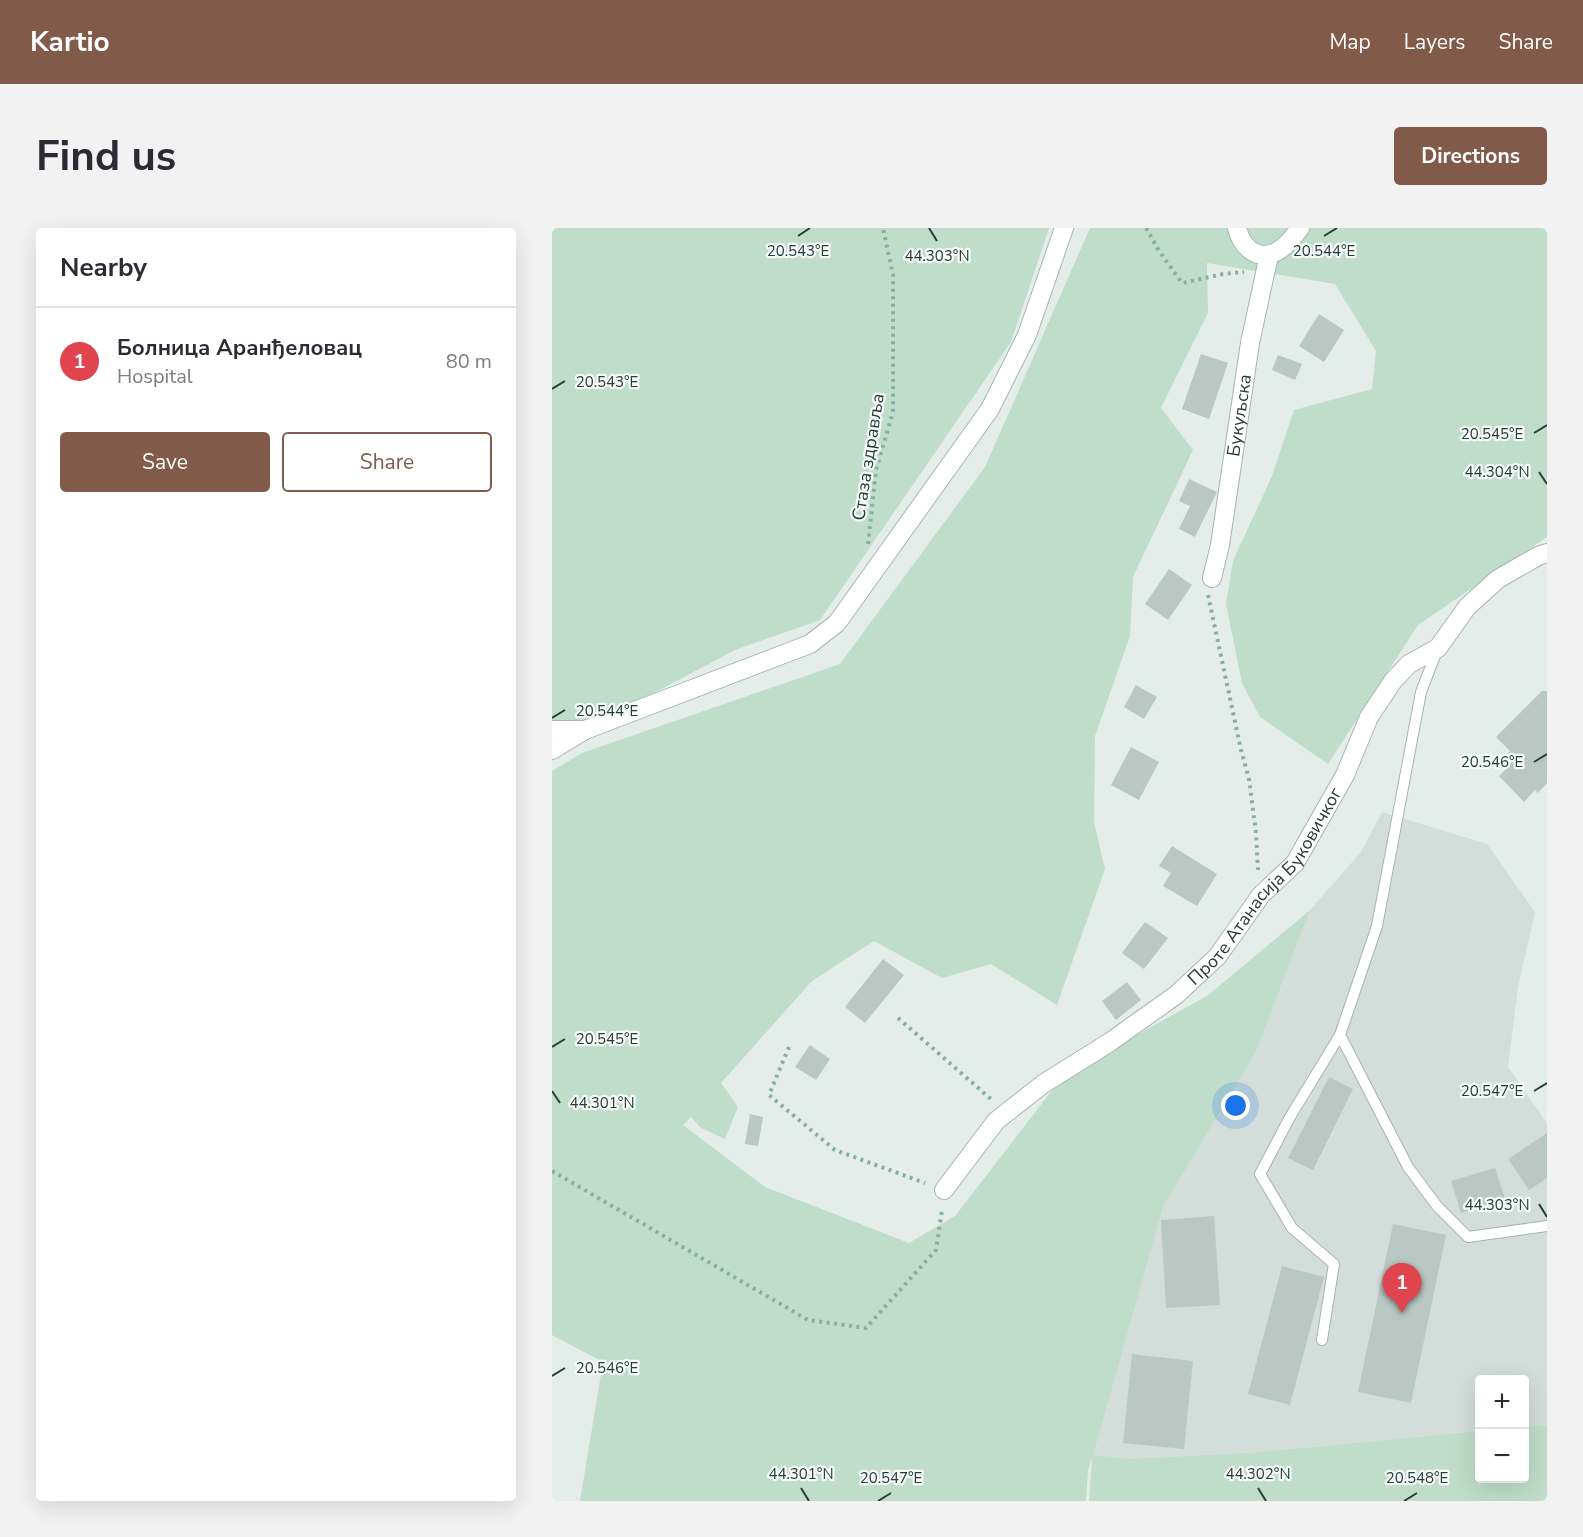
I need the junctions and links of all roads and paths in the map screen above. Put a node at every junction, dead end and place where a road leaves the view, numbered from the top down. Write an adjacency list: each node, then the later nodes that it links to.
1 (883, 228): 9 (path, Стаза здравља)
2 (1064, 228): 9 (street)
3 (1146, 228): 6 (path)
4 (1237, 228): 6 (street)
5 (1300, 228): 6 (street)
6 (1268, 263): 8 (street, Букуљска)
7 (1547, 553): 10 (street, Проте Атанасија Буковичког)
8 (1212, 578): 14 (path)
9 (865, 584): 12 (street)
10 (1438, 648): 14 (street, Проте Атанасија Буковичког); 16 (lane)
11 (552, 730): 12 (street)
12 (585, 730): 13 (street)
13 (552, 750)
14 (1261, 895): 18 (street, Проте Атанасија Буковичког)
15 (898, 1018): 18 (path)
16 (1340, 1035): 21 (lane); 22 (lane)
17 (789, 1047): 20 (path)
18 (1007, 1113): 20 (street, Проте Атанасија Буковичког)
19 (552, 1172): 20 (path)
20 (944, 1190)
21 (1547, 1226)
22 (1322, 1340)

